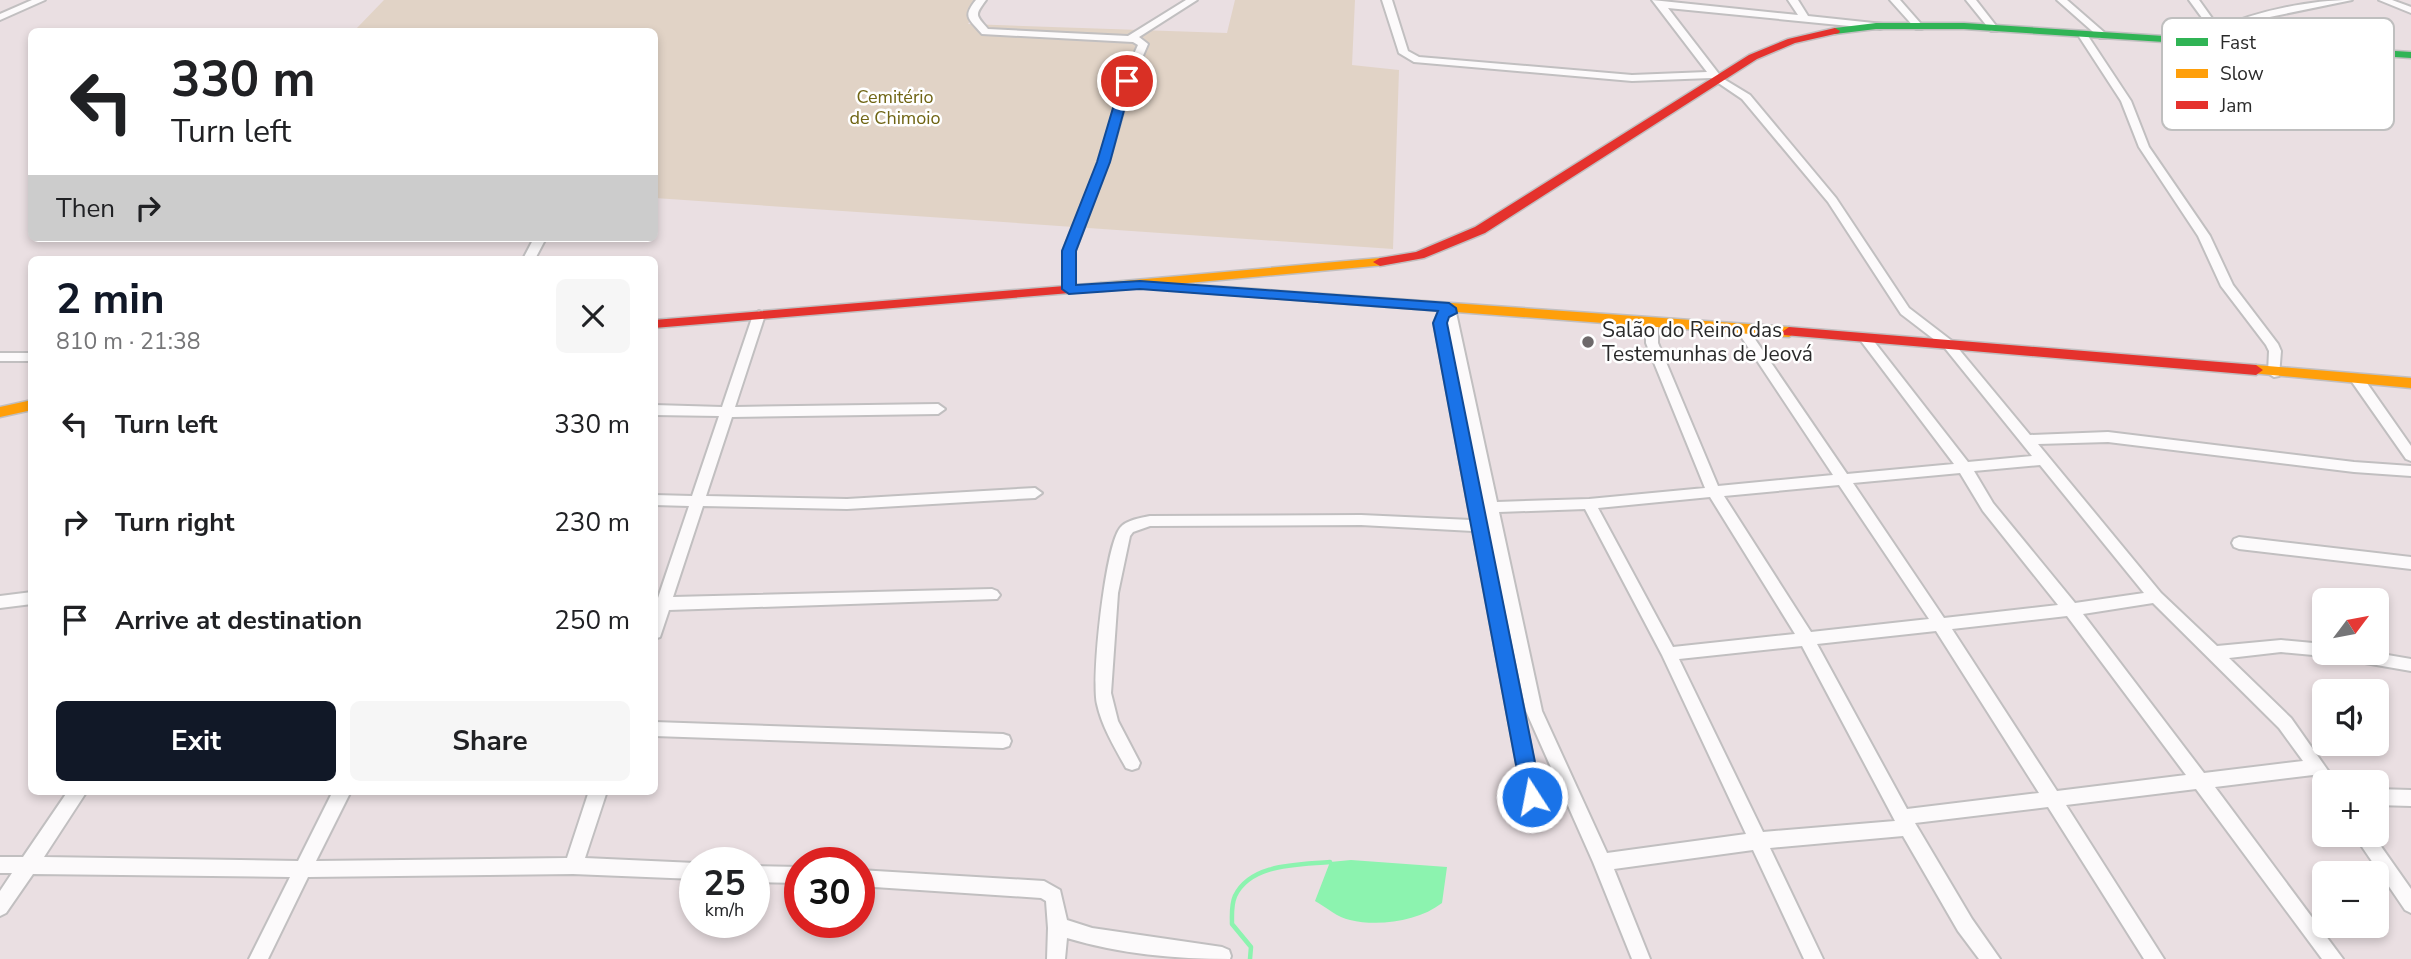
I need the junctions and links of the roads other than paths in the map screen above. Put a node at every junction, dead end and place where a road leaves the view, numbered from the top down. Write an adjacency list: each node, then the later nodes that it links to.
1 (40, 0): 16 (street)
2 (981, 0): 26 (street)
3 (1192, 0): 26 (street)
4 (1387, 0): 27 (street)
5 (1793, 0): 17 (street)
6 (1895, 0): 21 (street)
7 (1971, 0): 22 (street)
8 (2062, 0): 24 (street)
9 (2194, 0): 18 (street)
10 (2293, 0): 14 (street)
11 (2347, 0): 14 (street)
12 (2384, 0): 15 (street)
13 (1659, 2): 17 (street); 27 (street)
14 (2311, 7): 19 (street)
15 (2411, 10)
16 (0, 17)
17 (1804, 18): 20 (street)
18 (2207, 18)
19 (2251, 18)
20 (1880, 26): 21 (street); 27 (street)
21 (1919, 27): 22 (street)
22 (1994, 29): 23 (street)
23 (2083, 35): 24 (street); 39 (street)
24 (2103, 36): 25 (street)
25 (2162, 36)
26 (1129, 39): 29 (street)
27 (1716, 77): 28 (street); 36 (street)
28 (1140, 285): 29 (street); 30 (street)
29 (1069, 289): 31 (street)
30 (1450, 310): 32 (street); 58 (street); 59 (street)
31 (759, 315): 33 (street); 46 (street)
32 (1652, 323): 34 (street); 53 (street)
33 (658, 324)
34 (1742, 329): 35 (street); 52 (street)
35 (1865, 338): 36 (street); 50 (street)
36 (1948, 344): 39 (street); 47 (street)
37 (0, 357): 38 (street)
38 (28, 357)
39 (2274, 373): 40 (street)
40 (2357, 379): 41 (street); 48 (street)
41 (2411, 383)
42 (28, 406): 45 (street)
43 (938, 409): 46 (street)
44 (658, 410): 46 (street)
45 (0, 412)
46 (729, 412): 56 (street)
47 (2025, 440): 49 (street); 51 (street)
48 (2411, 456)
49 (2041, 460): 50 (street); 63 (street)
50 (1964, 467): 52 (street); 67 (street)
51 (2411, 471)
52 (1844, 480): 53 (street); 68 (street)
53 (1713, 491): 57 (street); 69 (street)
54 (1035, 492): 56 (street)
55 (658, 500): 56 (street)
56 (698, 500): 66 (street)
57 (1589, 504): 58 (street); 72 (street)
58 (1492, 507): 91 (street)
59 (1480, 526): 77 (street); 87 (street)
60 (2239, 543): 61 (street)
61 (2411, 563)
62 (992, 595): 66 (street)
63 (2156, 597): 67 (street); 71 (street)
64 (28, 598): 65 (street)
65 (0, 602)
66 (660, 604)
67 (2071, 610): 68 (street); 80 (street)
68 (1940, 624): 69 (street); 86 (street)
69 (1806, 638): 72 (street); 88 (street)
70 (2312, 649): 71 (street)
71 (2213, 653): 78 (street)
72 (1669, 654): 89 (street)
73 (2389, 661): 74 (street)
74 (2411, 665)
75 (658, 729): 76 (street)
76 (1003, 741)
77 (1132, 763)
78 (2318, 767): 79 (street); 80 (street)
79 (2320, 770)
80 (2199, 782): 86 (street); 108 (street)
81 (75, 795): 92 (street)
82 (340, 795): 95 (street)
83 (597, 795): 94 (street)
84 (2389, 797): 85 (street)
85 (2411, 798)
86 (2053, 799): 88 (street); 107 (street)
87 (1537, 823)
88 (1905, 823): 89 (street); 106 (street)
89 (1757, 841): 91 (street); 105 (street)
90 (2371, 847): 98 (street)
91 (1602, 862): 104 (street)
92 (28, 864): 93 (street); 95 (street); 99 (street)
93 (0, 865)
94 (573, 866): 95 (street); 96 (street)
95 (301, 869): 102 (street)
96 (679, 870)
97 (875, 879): 100 (street)
98 (2411, 904)
99 (0, 907)
100 (1059, 927): 101 (street); 103 (street)
101 (1222, 957)
102 (258, 959)
103 (1056, 959)
104 (1642, 959)
105 (1814, 959)
106 (1991, 959)
107 (2155, 959)
108 (2334, 959)

